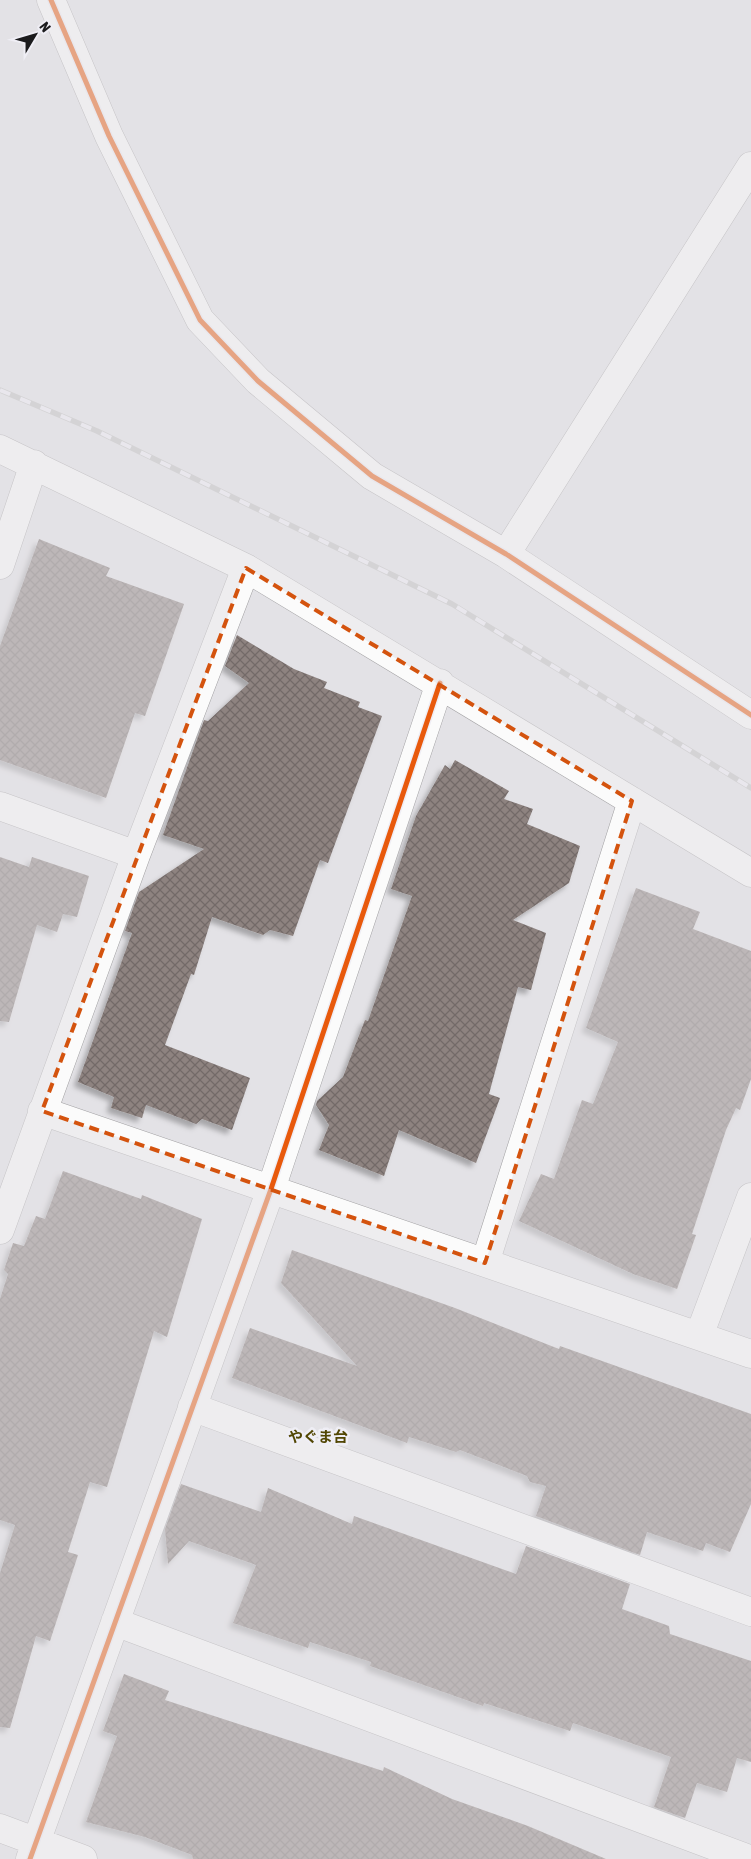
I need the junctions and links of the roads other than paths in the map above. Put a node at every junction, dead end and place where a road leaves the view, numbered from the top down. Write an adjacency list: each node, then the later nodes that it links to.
1 (51, 0): 5 (street)
2 (751, 166): 5 (street)
3 (0, 449): 4 (street)
4 (34, 464): 6 (street); 7 (street)
5 (506, 554): 9 (street)
6 (0, 565)
7 (246, 568): 8 (street); 12 (street)
8 (440, 683): 10 (street); 15 (street)
9 (751, 714)
10 (632, 801): 13 (street); 18 (street)
11 (0, 806): 12 (street)
12 (136, 855): 14 (street)
13 (751, 873)
14 (42, 1111): 15 (street); 17 (street)
15 (271, 1189): 18 (street); 21 (street)
16 (751, 1198): 19 (street)
17 (2, 1220)
18 (485, 1263): 19 (street)
19 (699, 1336): 20 (street)
20 (751, 1354)
21 (192, 1407): 22 (street); 23 (street)
22 (751, 1612)
23 (115, 1622): 25 (street); 27 (street)
24 (0, 1828): 25 (street)
25 (33, 1850): 26 (street)
26 (83, 1859)
27 (749, 1859)

